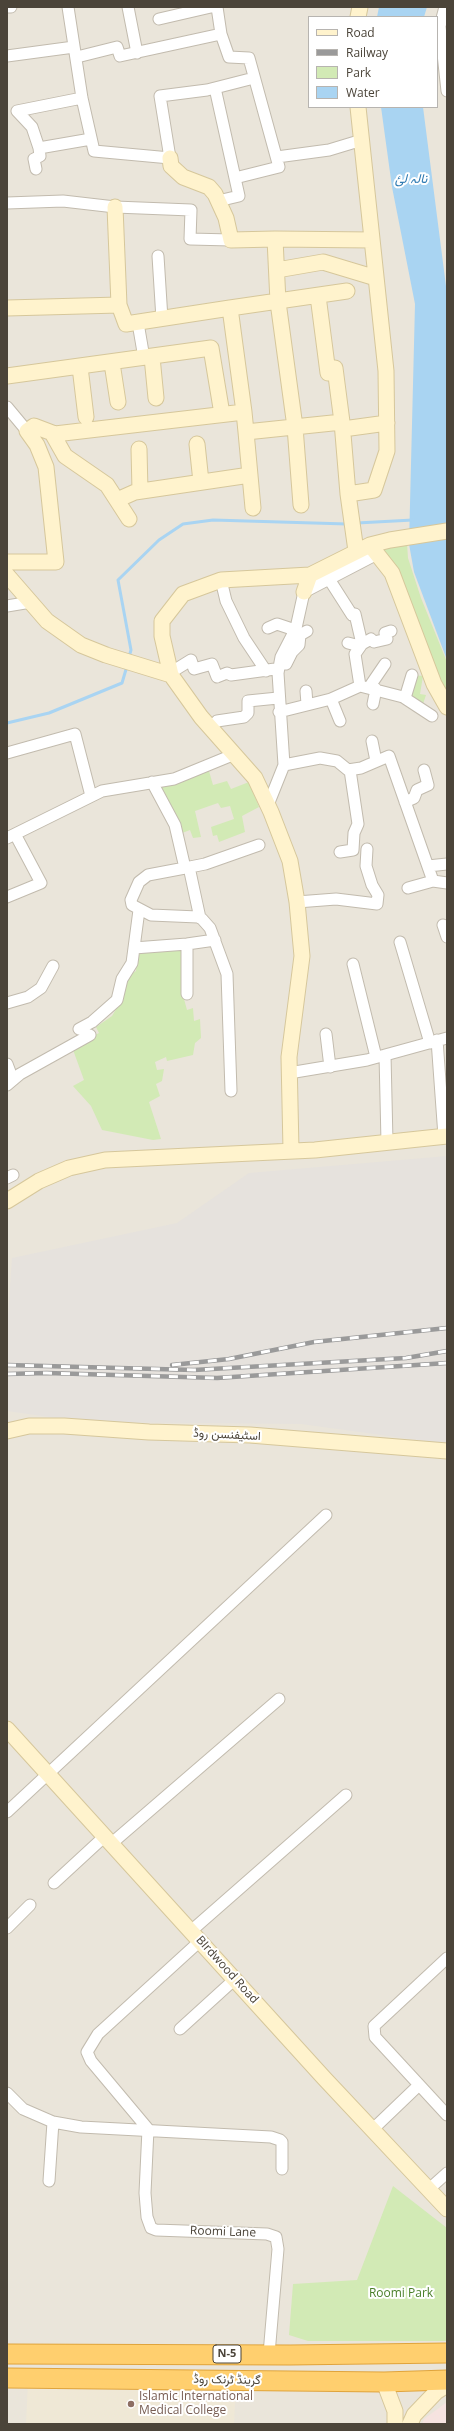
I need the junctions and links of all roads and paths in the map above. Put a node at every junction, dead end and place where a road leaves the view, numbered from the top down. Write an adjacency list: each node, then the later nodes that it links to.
1 (7, 7): 2 (street)
2 (11, 7)
3 (68, 7): 11 (street)
4 (128, 7): 12 (street)
5 (210, 7): 8 (street)
6 (217, 7): 10 (street)
7 (446, 7): 9 (street)
8 (159, 19)
9 (443, 25): 15 (street)
10 (221, 34): 12 (street); 14 (street)
11 (75, 52): 12 (street); 13 (street); 17 (street)
12 (137, 53)
13 (7, 56)
14 (254, 78): 16 (street); 22 (street)
15 (447, 87)
16 (215, 88): 23 (street); 25 (street)
17 (82, 98): 19 (street); 21 (street)
18 (358, 108): 20 (street)
19 (91, 139): 21 (street); 23 (street)
20 (362, 140): 22 (street); 31 (street)
21 (39, 148): 24 (street)
22 (277, 157): 25 (street)
23 (170, 158): 26 (street)
24 (36, 169)
25 (235, 178): 26 (street)
26 (218, 201): 30 (street)
27 (7, 203): 28 (street)
28 (115, 207): 30 (street); 38 (street)
29 (275, 239): 30 (street); 31 (street); 33 (street)
30 (231, 240)
31 (372, 240): 34 (street)
32 (158, 256): 41 (street)
33 (277, 270): 34 (street); 37 (street)
34 (376, 278): 53 (street)
35 (347, 291): 36 (street)
36 (318, 296): 37 (street); 54 (street)
37 (278, 302): 40 (street); 55 (street)
38 (119, 305): 39 (street); 42 (street)
39 (7, 308)
40 (230, 308): 41 (street); 50 (street)
41 (162, 319): 42 (street)
42 (138, 323): 43 (street)
43 (148, 357): 44 (street); 47 (street); 51 (street)
44 (112, 363): 45 (street); 48 (street)
45 (80, 367): 46 (street); 52 (street)
46 (7, 376)
47 (156, 398)
48 (118, 402)
49 (7, 407): 56 (street)
50 (244, 412): 51 (street); 57 (street)
51 (222, 414): 58 (street)
52 (86, 417)
53 (387, 423): 54 (street); 64 (street)
54 (342, 425): 55 (street); 64 (street)
55 (295, 427): 57 (street); 66 (street)
56 (27, 431): 58 (street); 72 (street)
57 (246, 432): 61 (street)
58 (52, 433): 65 (street)
59 (197, 444): 62 (street)
60 (139, 450): 63 (street)
61 (250, 475): 62 (street); 67 (street)
62 (201, 482): 63 (street)
63 (140, 491): 65 (street)
64 (349, 498): 71 (street)
65 (117, 500): 68 (street)
66 (302, 505)
67 (253, 508)
68 (129, 519)
69 (447, 532): 70 (street)
70 (373, 550): 71 (street); 75 (street); 98 (street)
71 (356, 551): 74 (street)
72 (7, 562)
73 (7, 574): 78 (street)
74 (310, 575): 76 (street); 77 (street)
75 (329, 579): 77 (street); 85 (street)
76 (221, 580): 87 (street); 89 (street)
77 (304, 592): 81 (street)
78 (31, 602): 79 (street); 89 (street)
79 (7, 606)
80 (268, 628): 81 (street)
81 (295, 630): 88 (street)
82 (307, 631): 88 (street)
83 (391, 631): 85 (street)
84 (348, 642): 85 (street)
85 (361, 645): 91 (street)
86 (385, 664): 91 (street)
87 (266, 671): 88 (street); 89 (street)
88 (278, 671): 93 (street)
89 (170, 674): 102 (street)
90 (412, 676): 95 (street)
91 (369, 687): 94 (street); 95 (street); 97 (street)
92 (306, 691): 96 (street)
93 (278, 698): 99 (street); 102 (street)
94 (331, 699): 96 (street); 101 (street)
95 (407, 702): 100 (street)
96 (307, 704): 99 (street)
97 (373, 704)
98 (447, 707)
99 (279, 712): 107 (street)
100 (432, 716)
101 (340, 721)
102 (211, 728): 105 (street)
103 (372, 741): 106 (street)
104 (7, 753): 111 (street)
105 (235, 754): 110 (street); 113 (street)
106 (376, 761): 108 (street); 112 (street)
107 (284, 765): 108 (street); 113 (street)
108 (350, 770): 117 (street)
109 (424, 770): 112 (street)
110 (152, 782): 111 (street); 120 (street)
111 (90, 796): 114 (street)
112 (405, 802): 119 (street)
113 (268, 805): 125 (street)
114 (11, 836): 124 (street)
115 (259, 845): 120 (street)
116 (367, 848): 125 (street)
117 (340, 852)
118 (447, 864): 119 (street)
119 (428, 866): 121 (street)
120 (187, 868): 126 (street); 127 (street)
121 (433, 881): 122 (street); 123 (street)
122 (447, 884)
123 (408, 888)
124 (7, 897)
125 (297, 902): 145 (street)
126 (139, 910): 127 (street); 133 (street)
127 (200, 918): 130 (street)
128 (443, 925): 129 (street)
129 (447, 936)
130 (215, 940): 132 (street); 147 (street)
131 (400, 942): 141 (street)
132 (187, 944): 133 (street); 136 (street)
133 (134, 948): 138 (street)
134 (354, 964): 142 (street)
135 (53, 966): 137 (street)
136 (187, 994)
137 (7, 1002)
138 (79, 1029)
139 (90, 1034): 146 (street)
140 (326, 1034): 144 (street)
141 (438, 1040): 142 (street); 148 (street)
142 (380, 1056): 144 (street); 149 (street)
143 (7, 1064): 146 (street)
144 (330, 1067): 145 (street)
145 (289, 1073): 150 (street)
146 (10, 1082)
147 (231, 1090)
148 (445, 1136): 149 (street)
149 (387, 1142): 150 (street)
150 (291, 1150): 151 (street)
151 (7, 1201)
152 (7, 1431): 153 (street, اسٹیفنسن روڈ)
153 (447, 1451)
154 (326, 1515): 157 (street)
155 (279, 1699): 160 (street)
156 (7, 1729): 157 (street, BIrdwood Road)
157 (49, 1773): 159 (street); 160 (street, BIrdwood Road)
158 (346, 1795): 164 (street)
159 (7, 1812)
160 (109, 1840): 161 (street); 164 (street, BIrdwood Road)
161 (54, 1883)
162 (30, 1905): 163 (street)
163 (7, 1928)
164 (196, 1936): 166 (street, BIrdwood Road); 172 (street)
165 (447, 1958): 168 (street)
166 (235, 1979): 167 (street); 173 (street, BIrdwood Road)
167 (180, 2029)
168 (419, 2085): 170 (street); 173 (street)
169 (7, 2093): 171 (street)
170 (447, 2116)
171 (53, 2122): 172 (street); 176 (street)
172 (148, 2129): 174 (street); 181 (street, Roomi Lane)
173 (372, 2130): 177 (street, BIrdwood Road)
174 (282, 2169)
175 (447, 2173): 177 (street)
176 (49, 2181)
177 (428, 2190): 178 (street, BIrdwood Road)
178 (447, 2209)
179 (447, 2353): 181 (highway, N-5)
180 (7, 2354): 181 (highway, N-5)
181 (269, 2354)
182 (7, 2378): 183 (highway, گرینڈ ٹرنک روڈ / N-5)
183 (384, 2382): 184 (highway, گرینڈ ٹرنک روڈ / N-5); 185 (street)
184 (443, 2386): 186 (street)
185 (395, 2424)
186 (410, 2424)

